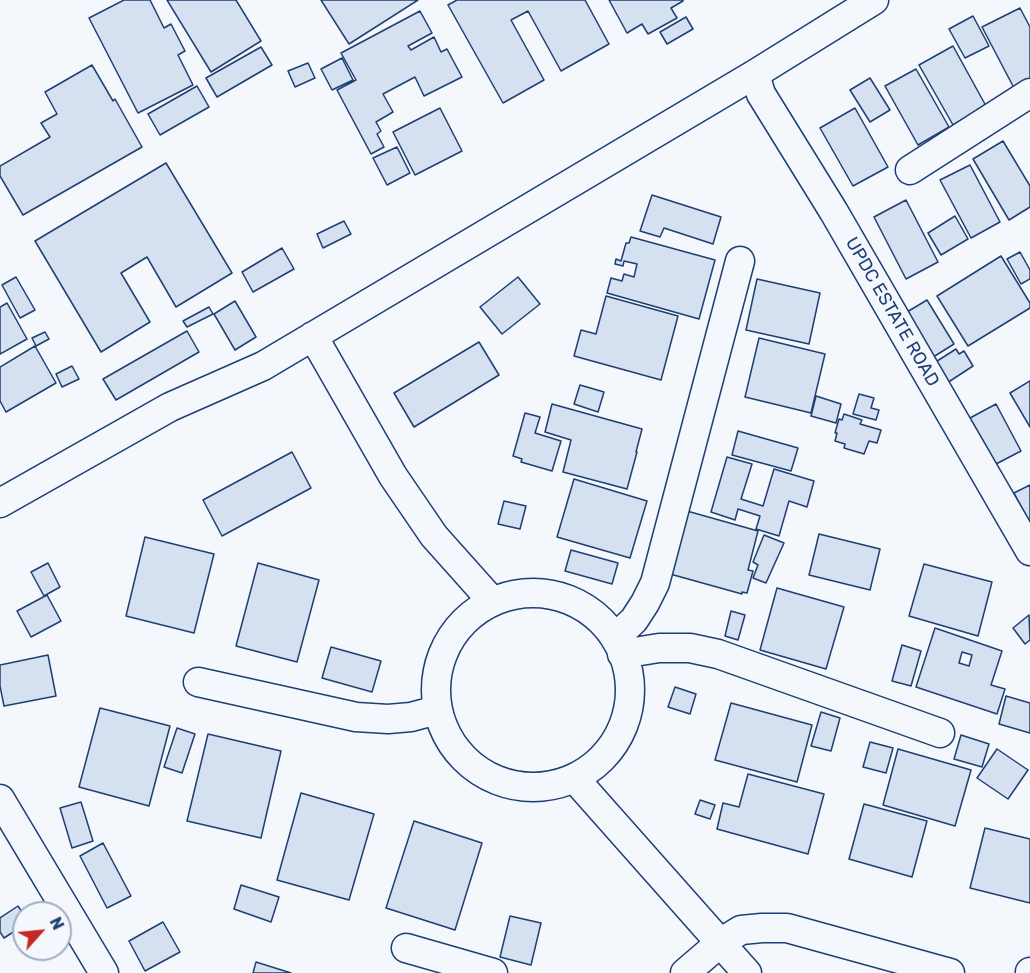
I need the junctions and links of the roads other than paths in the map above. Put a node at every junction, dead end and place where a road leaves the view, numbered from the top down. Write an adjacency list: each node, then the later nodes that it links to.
1 (874, 0): 2 (street)
2 (755, 74): 6 (street); 8 (street, UPDC ESTATE ROAD)
3 (1030, 93): 4 (street)
4 (910, 170)
5 (740, 261): 10 (street)
6 (313, 336): 7 (street); 9 (street)
7 (0, 503)
8 (1030, 551)
9 (492, 601): 10 (street); 12 (street)
10 (618, 646): 13 (street); 14 (street)
11 (198, 682): 12 (street)
12 (437, 710): 14 (street)
13 (940, 734)
14 (574, 779): 16 (street)
15 (0, 799): 18 (street)
16 (720, 943): 20 (street); 21 (street); 22 (street)
17 (406, 948): 19 (street)
18 (104, 973)
19 (493, 973)
20 (685, 973)
21 (747, 973)
22 (950, 973)

